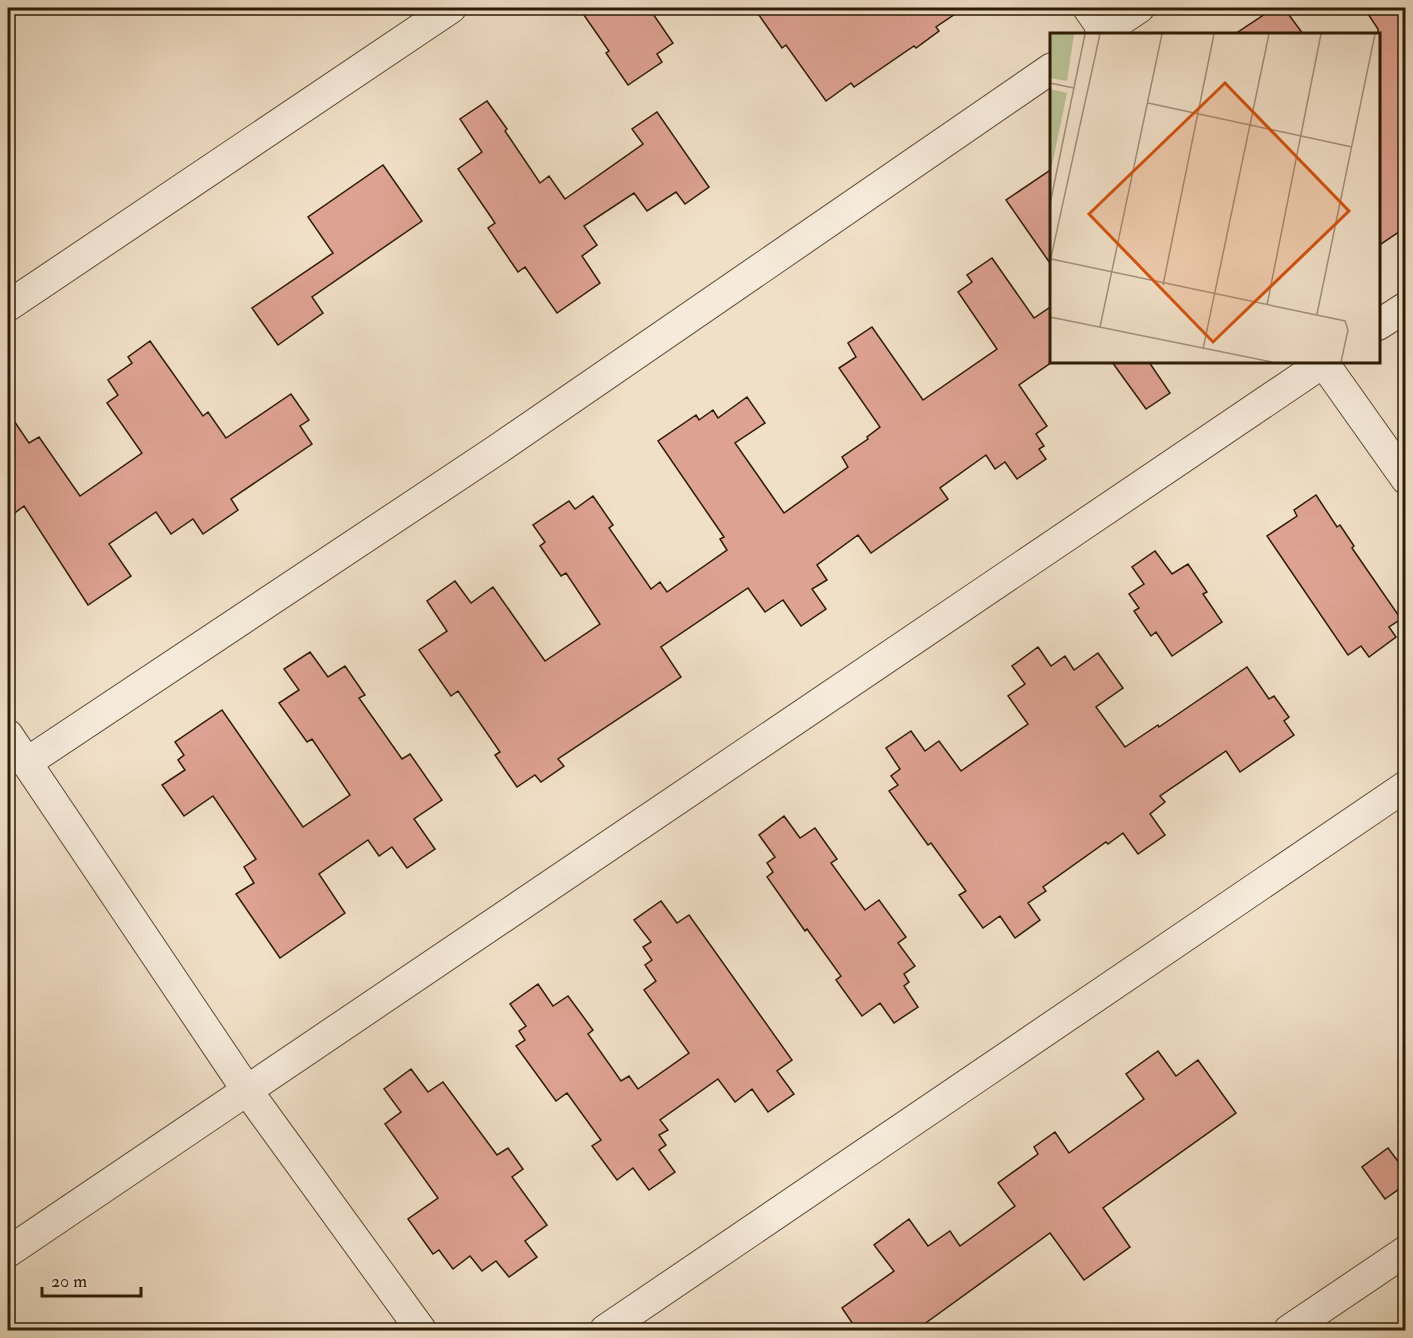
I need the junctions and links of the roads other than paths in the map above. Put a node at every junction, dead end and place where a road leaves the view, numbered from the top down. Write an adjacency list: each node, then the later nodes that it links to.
1 (451, 8): 5 (street)
2 (1139, 8): 3 (street)
3 (1099, 27)
4 (1050, 69): 12 (street)
5 (8, 306)
6 (1406, 307): 7 (street)
7 (1380, 324)
8 (1323, 363): 14 (street)
9 (1325, 363): 10 (street)
10 (1406, 479)
11 (8, 735): 12 (street)
12 (26, 763): 14 (street)
13 (1406, 786): 18 (street)
14 (246, 1089): 16 (street); 17 (street)
15 (1406, 1251): 19 (street)
16 (8, 1252)
17 (421, 1330)
18 (605, 1330)
19 (1288, 1330)

